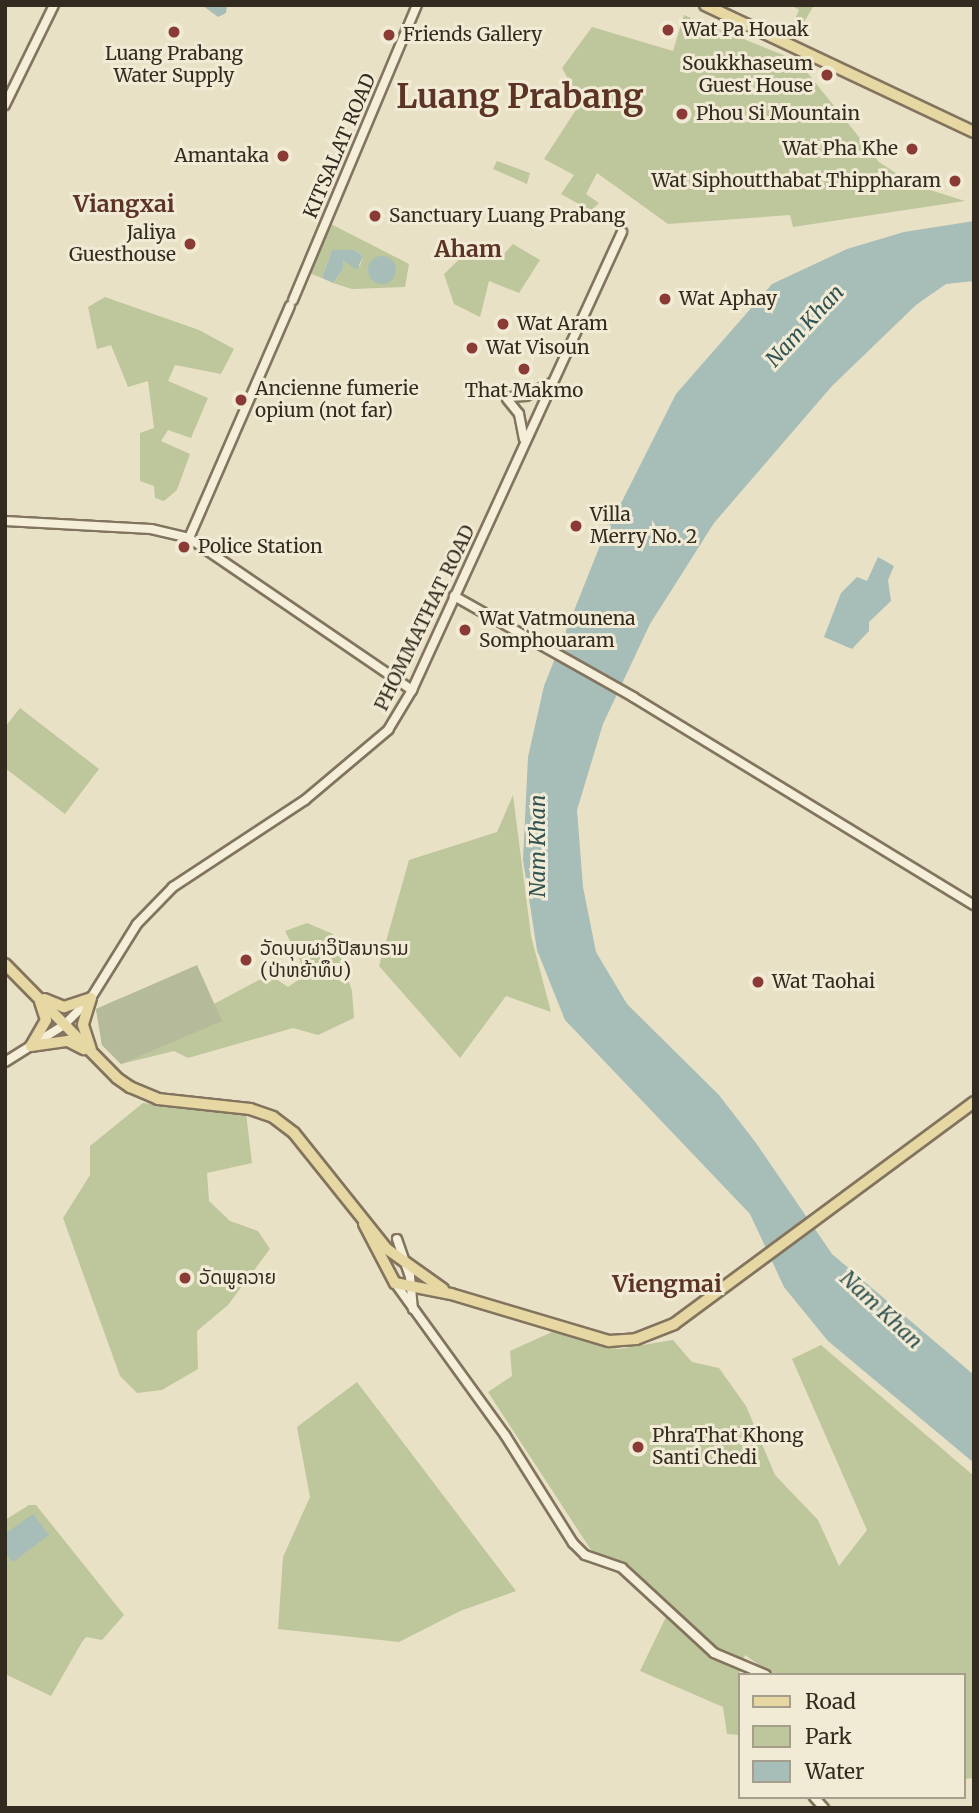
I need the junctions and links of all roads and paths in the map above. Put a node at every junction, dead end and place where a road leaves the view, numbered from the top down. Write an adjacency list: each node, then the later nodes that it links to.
1 (54, 5): 4 (street)
2 (417, 5): 10 (street, KITSALAT ROAD)
3 (705, 5): 5 (main road)
4 (5, 105)
5 (974, 132)
6 (622, 232): 7 (street, PHOMMATHAT ROAD)
7 (551, 382): 8 (street, PHOMMATHAT ROAD); 8 (street)
8 (524, 442): 11 (street, PHOMMATHAT ROAD)
9 (5, 521): 10 (street)
10 (189, 538): 12 (street)
11 (454, 596): 12 (street, PHOMMATHAT ROAD); 13 (street)
12 (412, 691): 16 (street, PHOMMATHAT ROAD)
13 (974, 905)
14 (5, 964): 15 (main road)
15 (36, 993): 16 (main road); 17 (main road); 18 (main road)
16 (91, 999): 17 (street, PHOMMATHAT ROAD); 19 (main road)
17 (64, 1025): 18 (street, PHOMMATHAT ROAD); 19 (main road)
18 (31, 1046): 19 (main road); 20 (street, PHOMMATHAT ROAD)
19 (95, 1056): 22 (main road)
20 (5, 1062)
21 (974, 1102): 29 (main road)
22 (364, 1224): 24 (main road); 26 (main road)
23 (397, 1239): 25 (street)
24 (387, 1249): 25 (main road); 26 (street)
25 (403, 1264): 28 (street); 29 (main road)
26 (389, 1273): 27 (main road)
27 (395, 1283): 28 (main road); 30 (street)
28 (412, 1286): 29 (main road); 30 (street)
29 (451, 1294)
30 (413, 1309): 31 (street)
31 (761, 1673)

